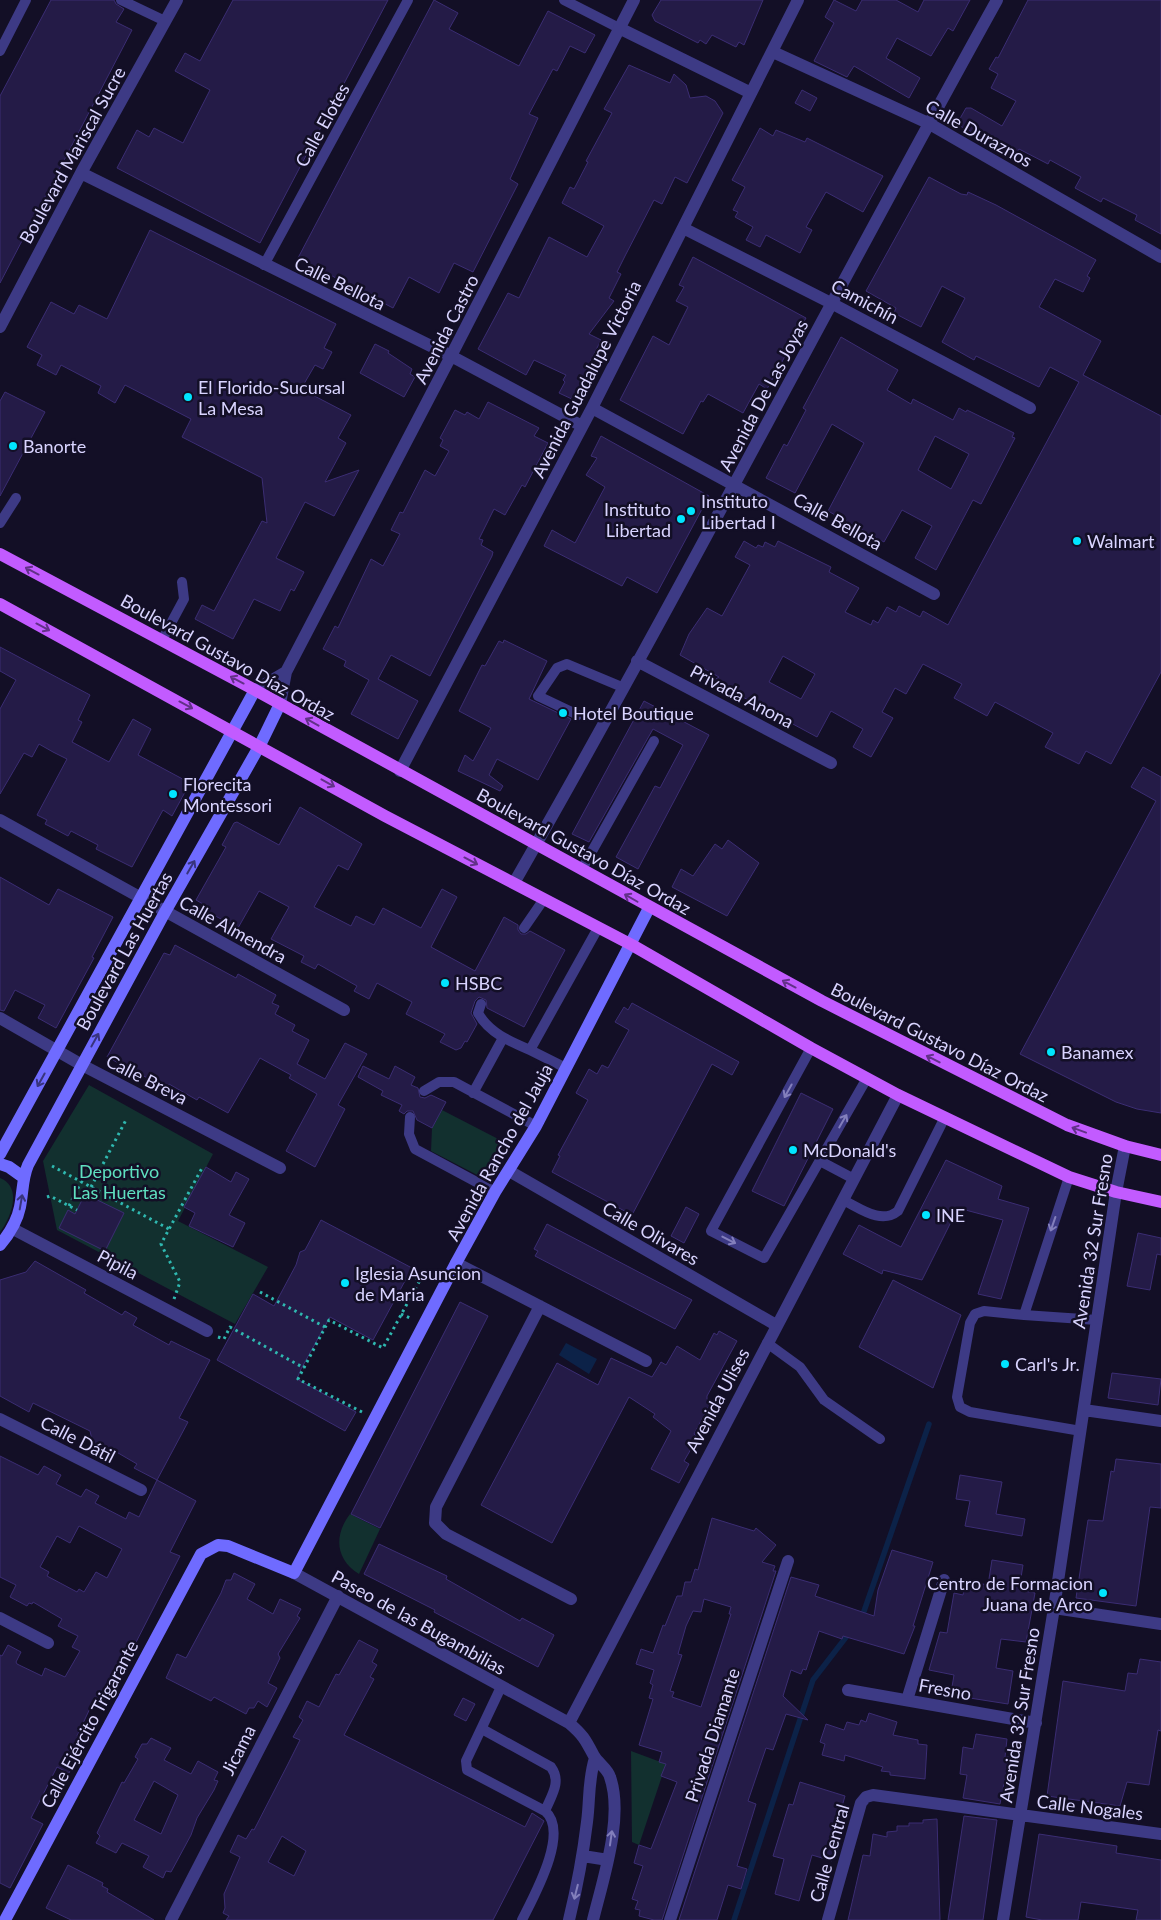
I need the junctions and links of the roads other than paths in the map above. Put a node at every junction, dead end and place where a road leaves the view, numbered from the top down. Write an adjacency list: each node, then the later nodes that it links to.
1 (26, 0): 11 (lane)
2 (121, 0): 9 (lane)
3 (177, 0): 9 (street, Boulevard Mariscal Sucre)
4 (408, 0): 18 (lane, Calle Elotes)
5 (564, 0): 10 (lane)
6 (634, 0): 10 (street, Avenida Castro)
7 (798, 0): 12 (street, Avenida Guadalupe Victoria)
8 (997, 0): 14 (street, Avenida De Las Joyas)
9 (166, 21): 15 (street, Boulevard Mariscal Sucre)
10 (619, 28): 13 (street); 21 (street, Avenida Castro)
11 (0, 51)
12 (773, 52): 13 (street, Avenida Guadalupe Victoria); 14 (street, Calle Duraznos)
13 (752, 93): 16 (street, Avenida Guadalupe Victoria)
14 (928, 123): 17 (street, Calle Duraznos); 19 (street, Avenida De Las Joyas)
15 (81, 173): 18 (street, Calle Bellota); 20 (street, Boulevard Mariscal Sucre)
16 (683, 228): 19 (street, Camichín); 22 (street, Avenida Guadalupe Victoria)
17 (1161, 257)
18 (264, 265): 21 (street, Calle Bellota)
19 (831, 302): 23 (street, Camichín); 25 (street, Avenida De Las Joyas)
20 (0, 327)
21 (451, 356): 24 (street, Calle Bellota); 34 (street, Avenida Castro)
22 (592, 408): 24 (street, Avenida Guadalupe Victoria); 25 (street, Calle Bellota)
23 (1030, 408)
24 (582, 426): 43 (street, Avenida Guadalupe Victoria)
25 (735, 485): 30 (street, Calle Bellota); 33 (street, Avenida De Las Joyas)
26 (16, 498): 27 (lane)
27 (0, 522)
28 (0, 554): 32 (main road, Boulevard Gustavo Díaz Ordaz, one-way to 28)
29 (182, 582): 32 (lane)
30 (934, 594)
31 (0, 604): 39 (main road, one-way to 39)
32 (162, 640): 36 (main road, Boulevard Gustavo Díaz Ordaz, one-way to 32)
33 (637, 660): 35 (street, Avenida De Las Joyas); 42 (street, Privada Anona)
34 (286, 672): 36 (street); 37 (street, Avenida Castro)
35 (622, 687): 38 (lane); 45 (street, Avenida De Las Joyas)
36 (255, 690): 37 (main road, Boulevard Gustavo Díaz Ordaz); 39 (street, Boulevard Las Huertas)
37 (280, 704): 41 (street, Boulevard Las Huertas); 43 (main road, Boulevard Gustavo Díaz Ordaz, one-way to 37)
38 (578, 715)
39 (234, 730): 41 (main road); 48 (street, Boulevard Las Huertas)
40 (654, 740): 46 (lane)
41 (260, 745): 47 (main road, one-way to 47); 51 (street, Boulevard Las Huertas, one-way to 41)
42 (831, 763)
43 (400, 771): 45 (main road, Boulevard Gustavo Díaz Ordaz)
44 (0, 820): 48 (street, Calle Almendra)
45 (536, 843): 46 (main road, Boulevard Gustavo Díaz Ordaz); 47 (street, Avenida De Las Joyas)
46 (582, 869): 50 (main road, Boulevard Gustavo Díaz Ordaz, one-way to 46)
47 (514, 883): 49 (main road)
48 (141, 897): 51 (street, Calle Almendra); 60 (street, Boulevard Las Huertas)
49 (544, 899): 52 (lane); 53 (main road)
50 (649, 908): 54 (street, Avenida Rancho del Jauja); 71 (main road, Boulevard Gustavo Díaz Ordaz, one-way to 50)
51 (165, 912): 56 (street, Calle Almendra); 62 (street, Boulevard Las Huertas, one-way to 51)
52 (524, 928)
53 (598, 928): 54 (main road); 61 (lane)
54 (632, 945): 59 (main road); 63 (street, Avenida Rancho del Jauja)
55 (481, 1004): 58 (lane)
56 (344, 1010)
57 (0, 1018): 60 (street, Calle Breva)
58 (503, 1038): 61 (lane); 66 (lane)
59 (811, 1048): 64 (main road); 74 (lane, one-way to 74)
60 (58, 1050): 62 (street, Calle Breva); 72 (street, Boulevard Las Huertas, one-way to 72)
61 (530, 1050): 63 (lane)
62 (82, 1065): 76 (street, Calle Breva); 78 (street, Boulevard Las Huertas)
63 (566, 1068): 70 (street, Avenida Rancho del Jauja)
64 (867, 1078): 67 (main road); 74 (lane, one-way to 64)
65 (424, 1091): 66 (lane)
66 (473, 1092): 70 (lane)
67 (898, 1095): 69 (main road); 80 (street, Avenida Ulises)
68 (410, 1117): 81 (lane)
69 (944, 1119): 79 (main road); 83 (lane)
70 (536, 1126): 77 (street, Avenida Rancho del Jauja)
71 (1125, 1146): 73 (main road, Boulevard Gustavo Díaz Ordaz); 82 (street, Avenida 32 Sur Fresno)
72 (0, 1154)
73 (1161, 1155)
74 (820, 1161): 80 (lane)
75 (0, 1164): 78 (street)
76 (280, 1168)
77 (509, 1171): 81 (street, Avenida Rancho del Jauja); 91 (street, Calle Olivares)
78 (23, 1177): 85 (street, Boulevard Las Huertas, one-way to 78)
79 (1069, 1178): 82 (main road); 89 (lane, one-way to 89)
80 (854, 1179): 83 (street, Avenida Ulises)
81 (495, 1192): 87 (street, Avenida Rancho del Jauja)
82 (1116, 1192): 84 (main road); 90 (street, Avenida 32 Sur Fresno)
83 (843, 1200): 91 (street, Avenida Ulises)
84 (1161, 1202)
85 (13, 1228): 86 (street, Boulevard Las Huertas); 92 (street, Pipila)
86 (0, 1245)
87 (456, 1263): 88 (street); 103 (street, Avenida Rancho del Jauja)
88 (540, 1306): 94 (street); 106 (street)
89 (1024, 1314): 90 (lane); 98 (lane)
90 (1097, 1320): 95 (street, Avenida 32 Sur Fresno)
91 (776, 1325): 93 (street, Avenida Ulises)
92 (207, 1331)
93 (767, 1343): 99 (lane); 114 (street, Avenida Ulises)
94 (646, 1361)
95 (1084, 1410): 97 (street); 98 (street, Avenida 32 Sur Fresno)
96 (0, 1419): 100 (street, Calle Dátil)
97 (1161, 1420)
98 (1081, 1431): 107 (street, Avenida 32 Sur Fresno)
99 (880, 1439)
100 (140, 1490)
101 (209, 1548): 103 (street, Paseo de las Bugambilias); 124 (street, Calle Ejército Trigarante)
102 (788, 1560): 129 (street, Privada Diamante)
103 (294, 1573): 105 (street, Paseo de las Bugambilias)
104 (944, 1580): 113 (street)
105 (338, 1596): 111 (street, Paseo de las Bugambilias); 125 (street, Jicama)
106 (571, 1599)
107 (1054, 1608): 109 (street); 115 (street, Avenida 32 Sur Fresno)
108 (0, 1618): 110 (street)
109 (1161, 1624)
110 (48, 1643)
111 (501, 1687): 114 (street, Paseo de las Bugambilias); 116 (lane)
112 (848, 1690): 113 (street, Fresno)
113 (907, 1700): 115 (street, Fresno)
114 (569, 1723): 117 (street, Paseo de las Bugambilias)
115 (1036, 1723): 120 (street, Avenida 32 Sur Fresno)
116 (482, 1729): 119 (lane); 119 (lane)
117 (595, 1758): 122 (street); 123 (street, Paseo de las Bugambilias, one-way to 117)
118 (866, 1796): 120 (street, Calle Nogales); 130 (street, Calle Central)
119 (545, 1811): 126 (lane)
120 (1020, 1815): 121 (street, Calle Nogales); 131 (street, Avenida 32 Sur Fresno)
121 (1161, 1834)
122 (583, 1856): 123 (street); 127 (street, one-way to 127)
123 (608, 1860): 128 (street, Paseo de las Bugambilias)
124 (5, 1920)
125 (171, 1920)
126 (522, 1920)
127 (569, 1920)
128 (593, 1920)
129 (670, 1920)
130 (828, 1920)
131 (1003, 1920)

